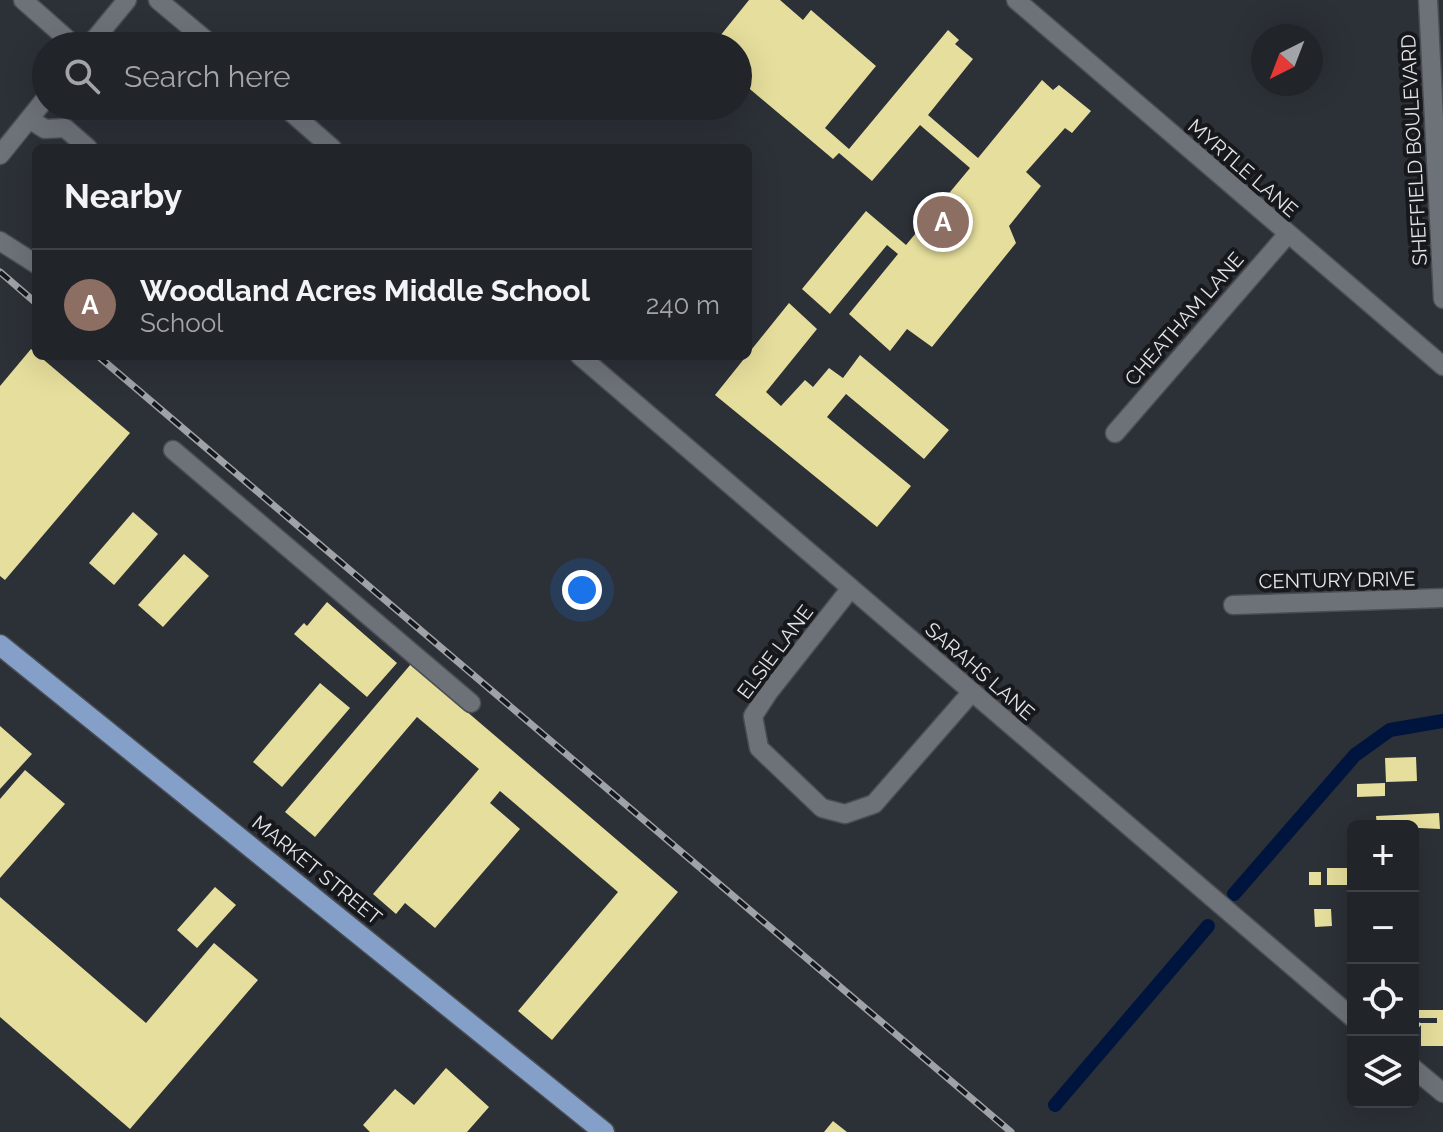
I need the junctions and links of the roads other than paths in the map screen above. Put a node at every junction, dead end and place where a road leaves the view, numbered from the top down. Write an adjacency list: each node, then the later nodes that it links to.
1 (23, 0): 6 (street)
2 (127, 0): 7 (street)
3 (158, 0): 8 (street)
4 (1016, 0): 15 (street, MYRTLE LANE)
5 (1428, 0): 18 (street, SHEFFIELD BOULEVARD)
6 (59, 32)
7 (101, 32)
8 (196, 32)
9 (32, 115): 10 (street)
10 (29, 119): 12 (street); 14 (street)
11 (300, 120): 13 (street)
12 (83, 144)
13 (327, 144)
14 (0, 155)
15 (1287, 235): 20 (street, MYRTLE LANE); 21 (street, CHEATHAM LANE)
16 (0, 241): 17 (street)
17 (32, 261)
18 (1443, 299)
19 (585, 360): 23 (street, SARAHS LANE)
20 (1443, 366)
21 (1115, 433)
22 (173, 450): 28 (street)
23 (851, 588): 27 (street, SARAHS LANE); 27 (street, ELSIE LANE)
24 (1443, 598): 25 (street, CENTURY DRIVE)
25 (1233, 605)
26 (0, 645): 32 (main road, MARKET STREET)
27 (971, 693): 29 (street, SARAHS LANE)
28 (471, 703)
29 (1347, 1013)
30 (1419, 1073): 31 (street)
31 (1443, 1093)
32 (590, 1128)

